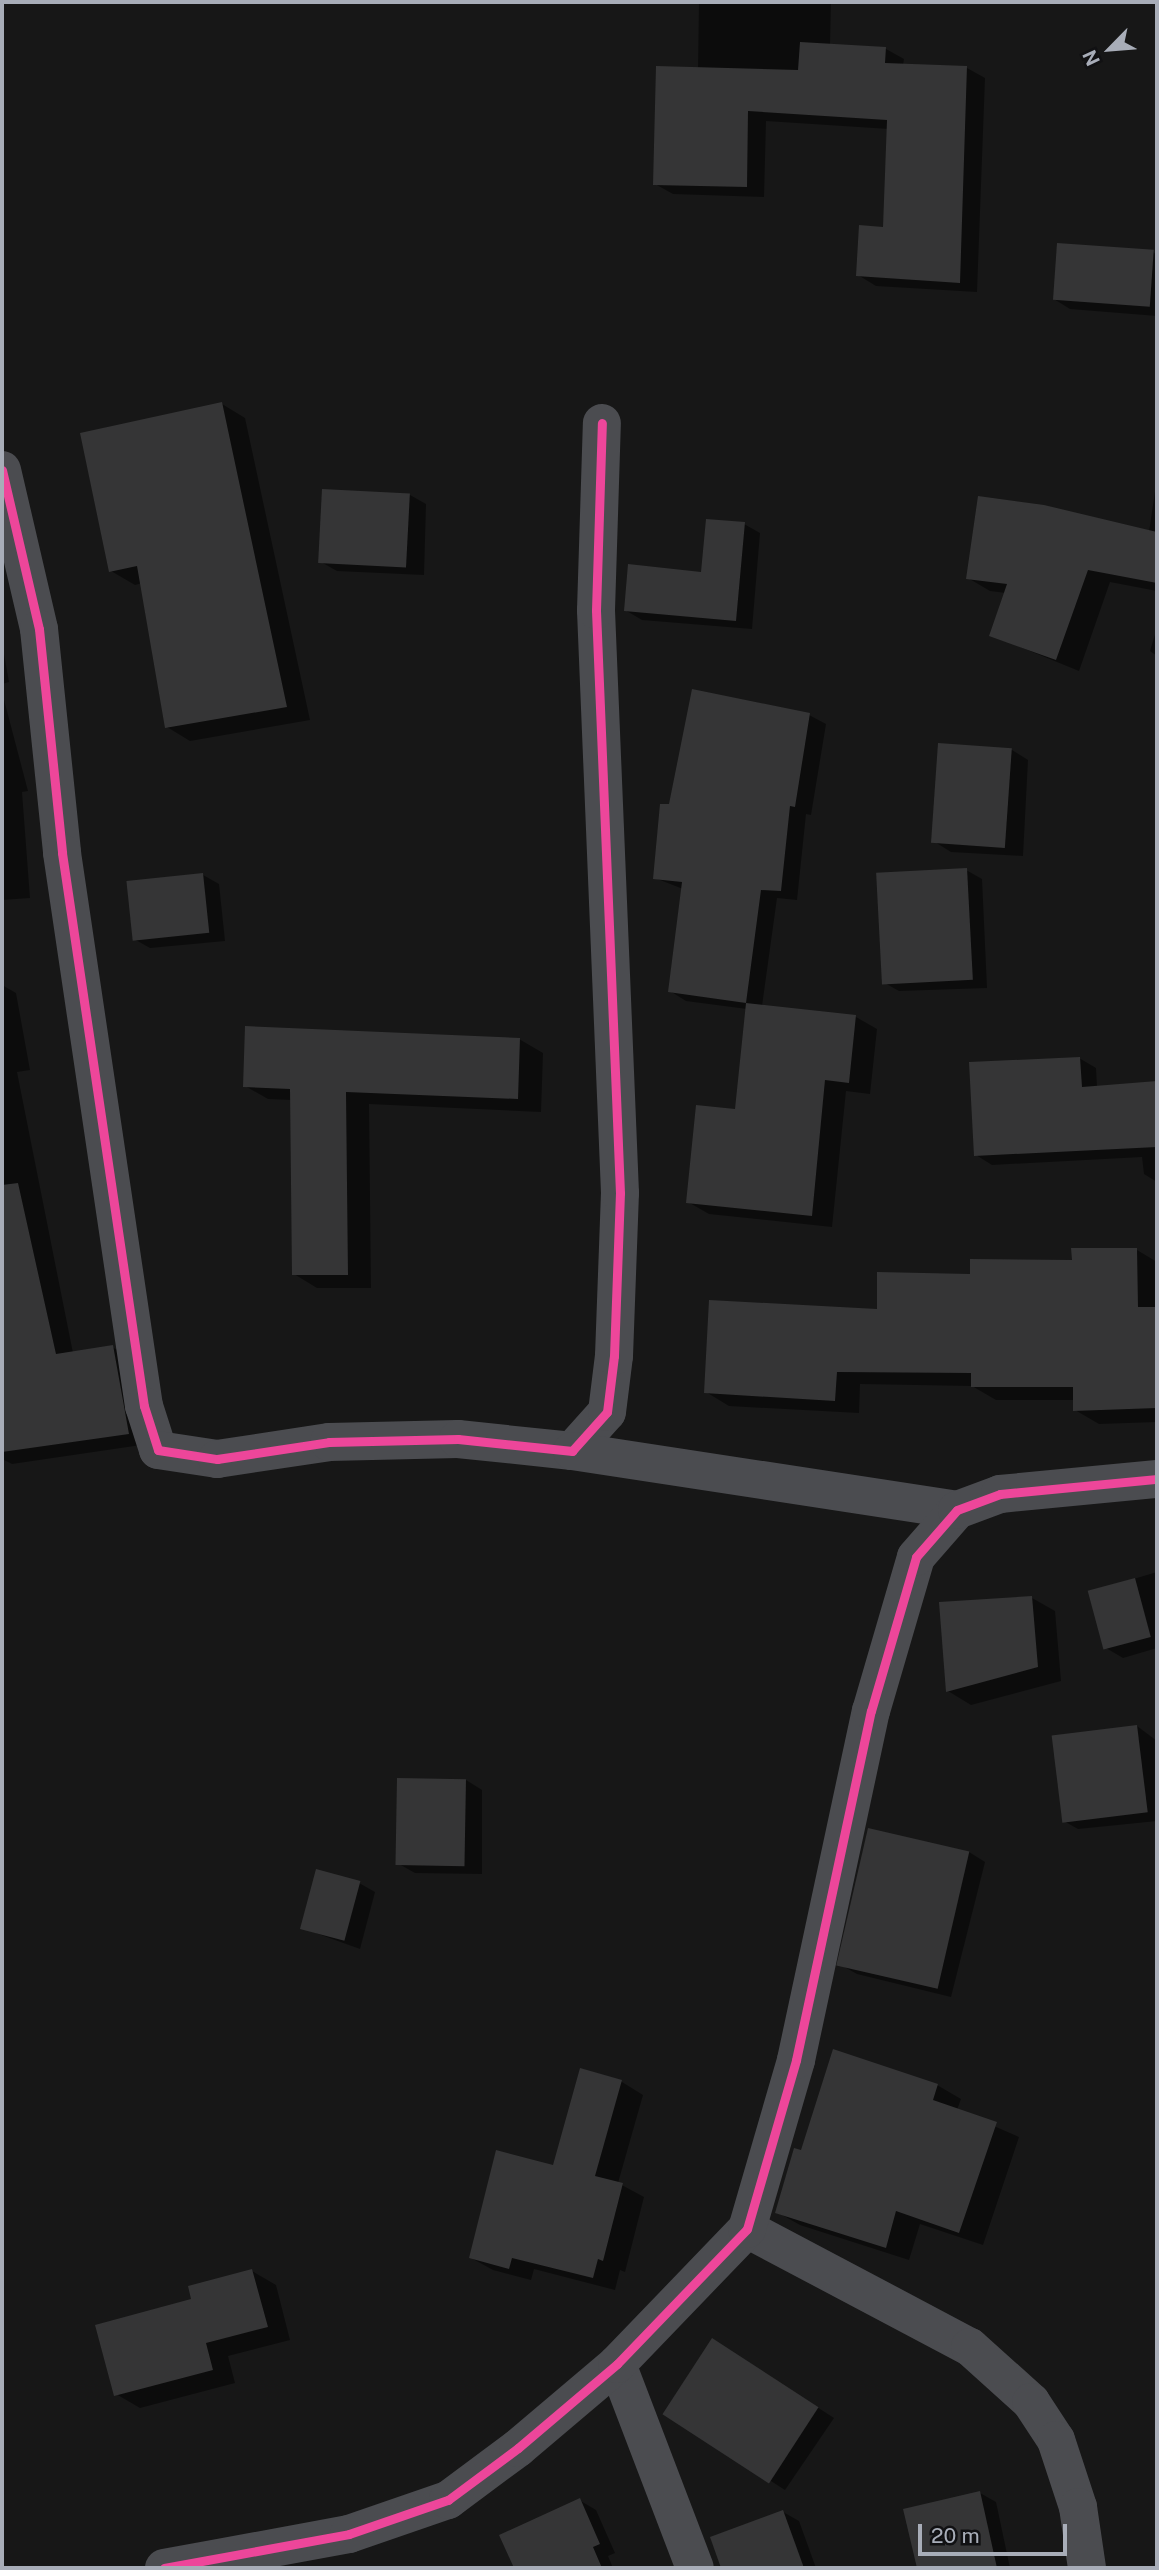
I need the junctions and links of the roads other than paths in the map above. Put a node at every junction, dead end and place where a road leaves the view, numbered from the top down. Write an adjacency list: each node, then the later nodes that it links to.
1 (602, 423): 3 (street)
2 (2, 470): 3 (street)
3 (572, 1451): 5 (street)
4 (1157, 1479): 5 (street)
5 (957, 1510): 6 (street)
6 (747, 2229): 7 (street); 10 (street)
7 (617, 2364): 8 (street); 9 (street)
8 (164, 2568)
9 (695, 2568)
10 (1087, 2568)

